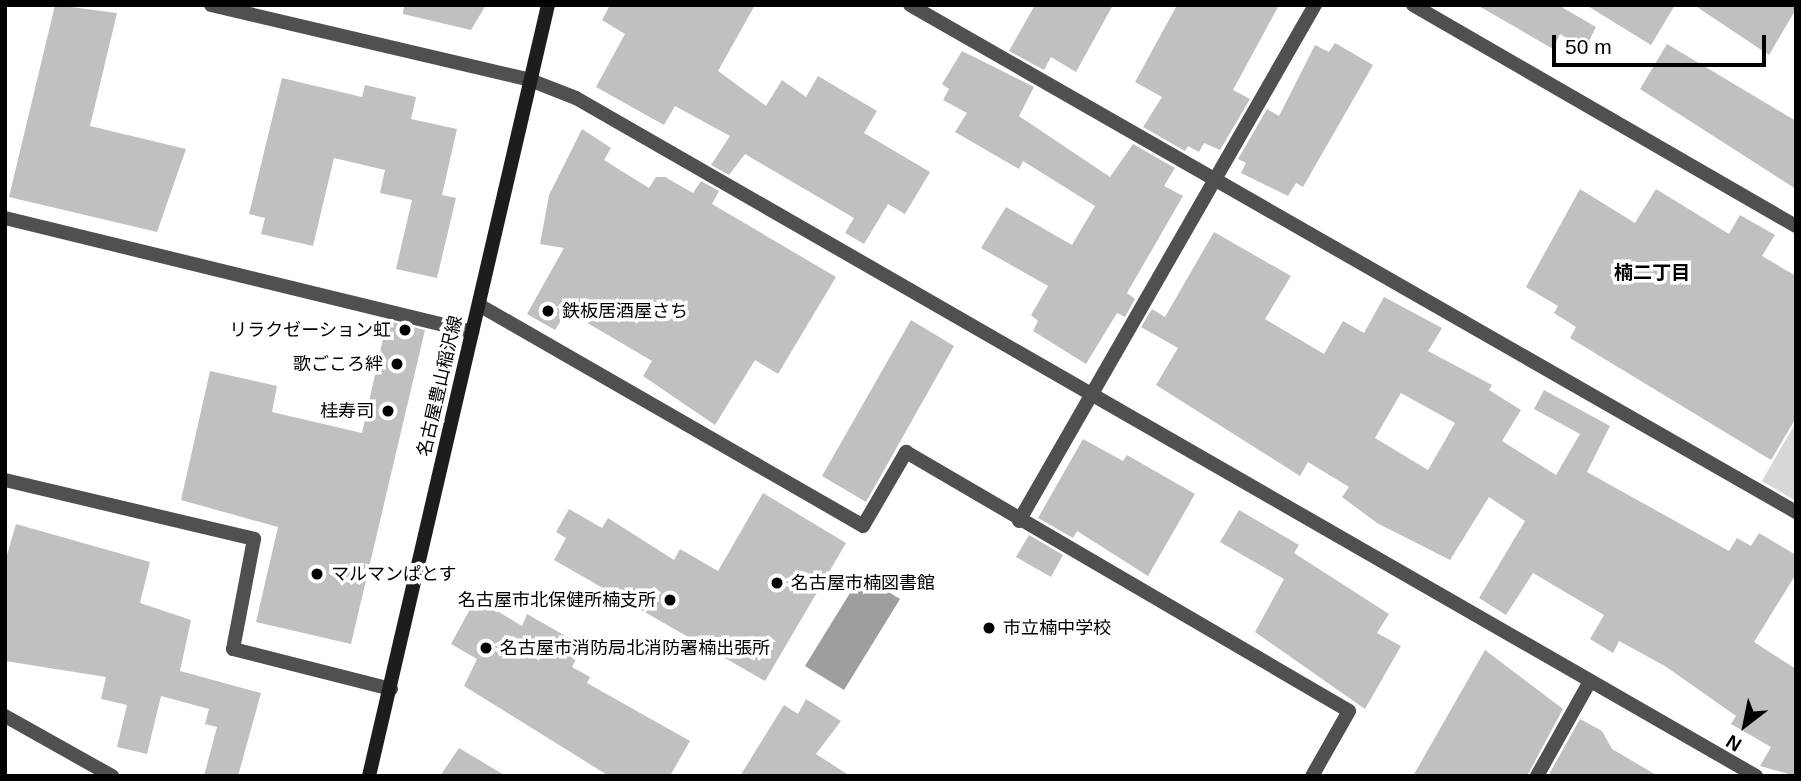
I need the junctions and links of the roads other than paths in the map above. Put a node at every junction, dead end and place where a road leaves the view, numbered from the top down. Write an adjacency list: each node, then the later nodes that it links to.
1 (211, 5): 6 (street)
2 (548, 5): 6 (main road, 名古屋豊山稲沢線)
3 (910, 5): 7 (street)
4 (1315, 5): 7 (street)
5 (1413, 5): 9 (street)
6 (530, 80): 10 (main road, 名古屋豊山稲沢線); 12 (street)
7 (1213, 180): 12 (street); 14 (street)
8 (5, 218): 11 (street)
9 (1796, 226)
10 (479, 305): 11 (main road, 名古屋豊山稲沢線); 15 (street)
11 (472, 332): 17 (main road, 名古屋豊山稲沢線)
12 (1092, 398): 15 (street); 16 (street)
13 (5, 480): 17 (street)
14 (1796, 512)
15 (1019, 521): 21 (street)
16 (1590, 681): 22 (street); 23 (street)
17 (390, 689): 20 (main road, 名古屋豊山稲沢線)
18 (5, 716): 19 (street)
19 (112, 776)
20 (369, 776)
21 (1312, 776)
22 (1538, 776)
23 (1756, 776)

